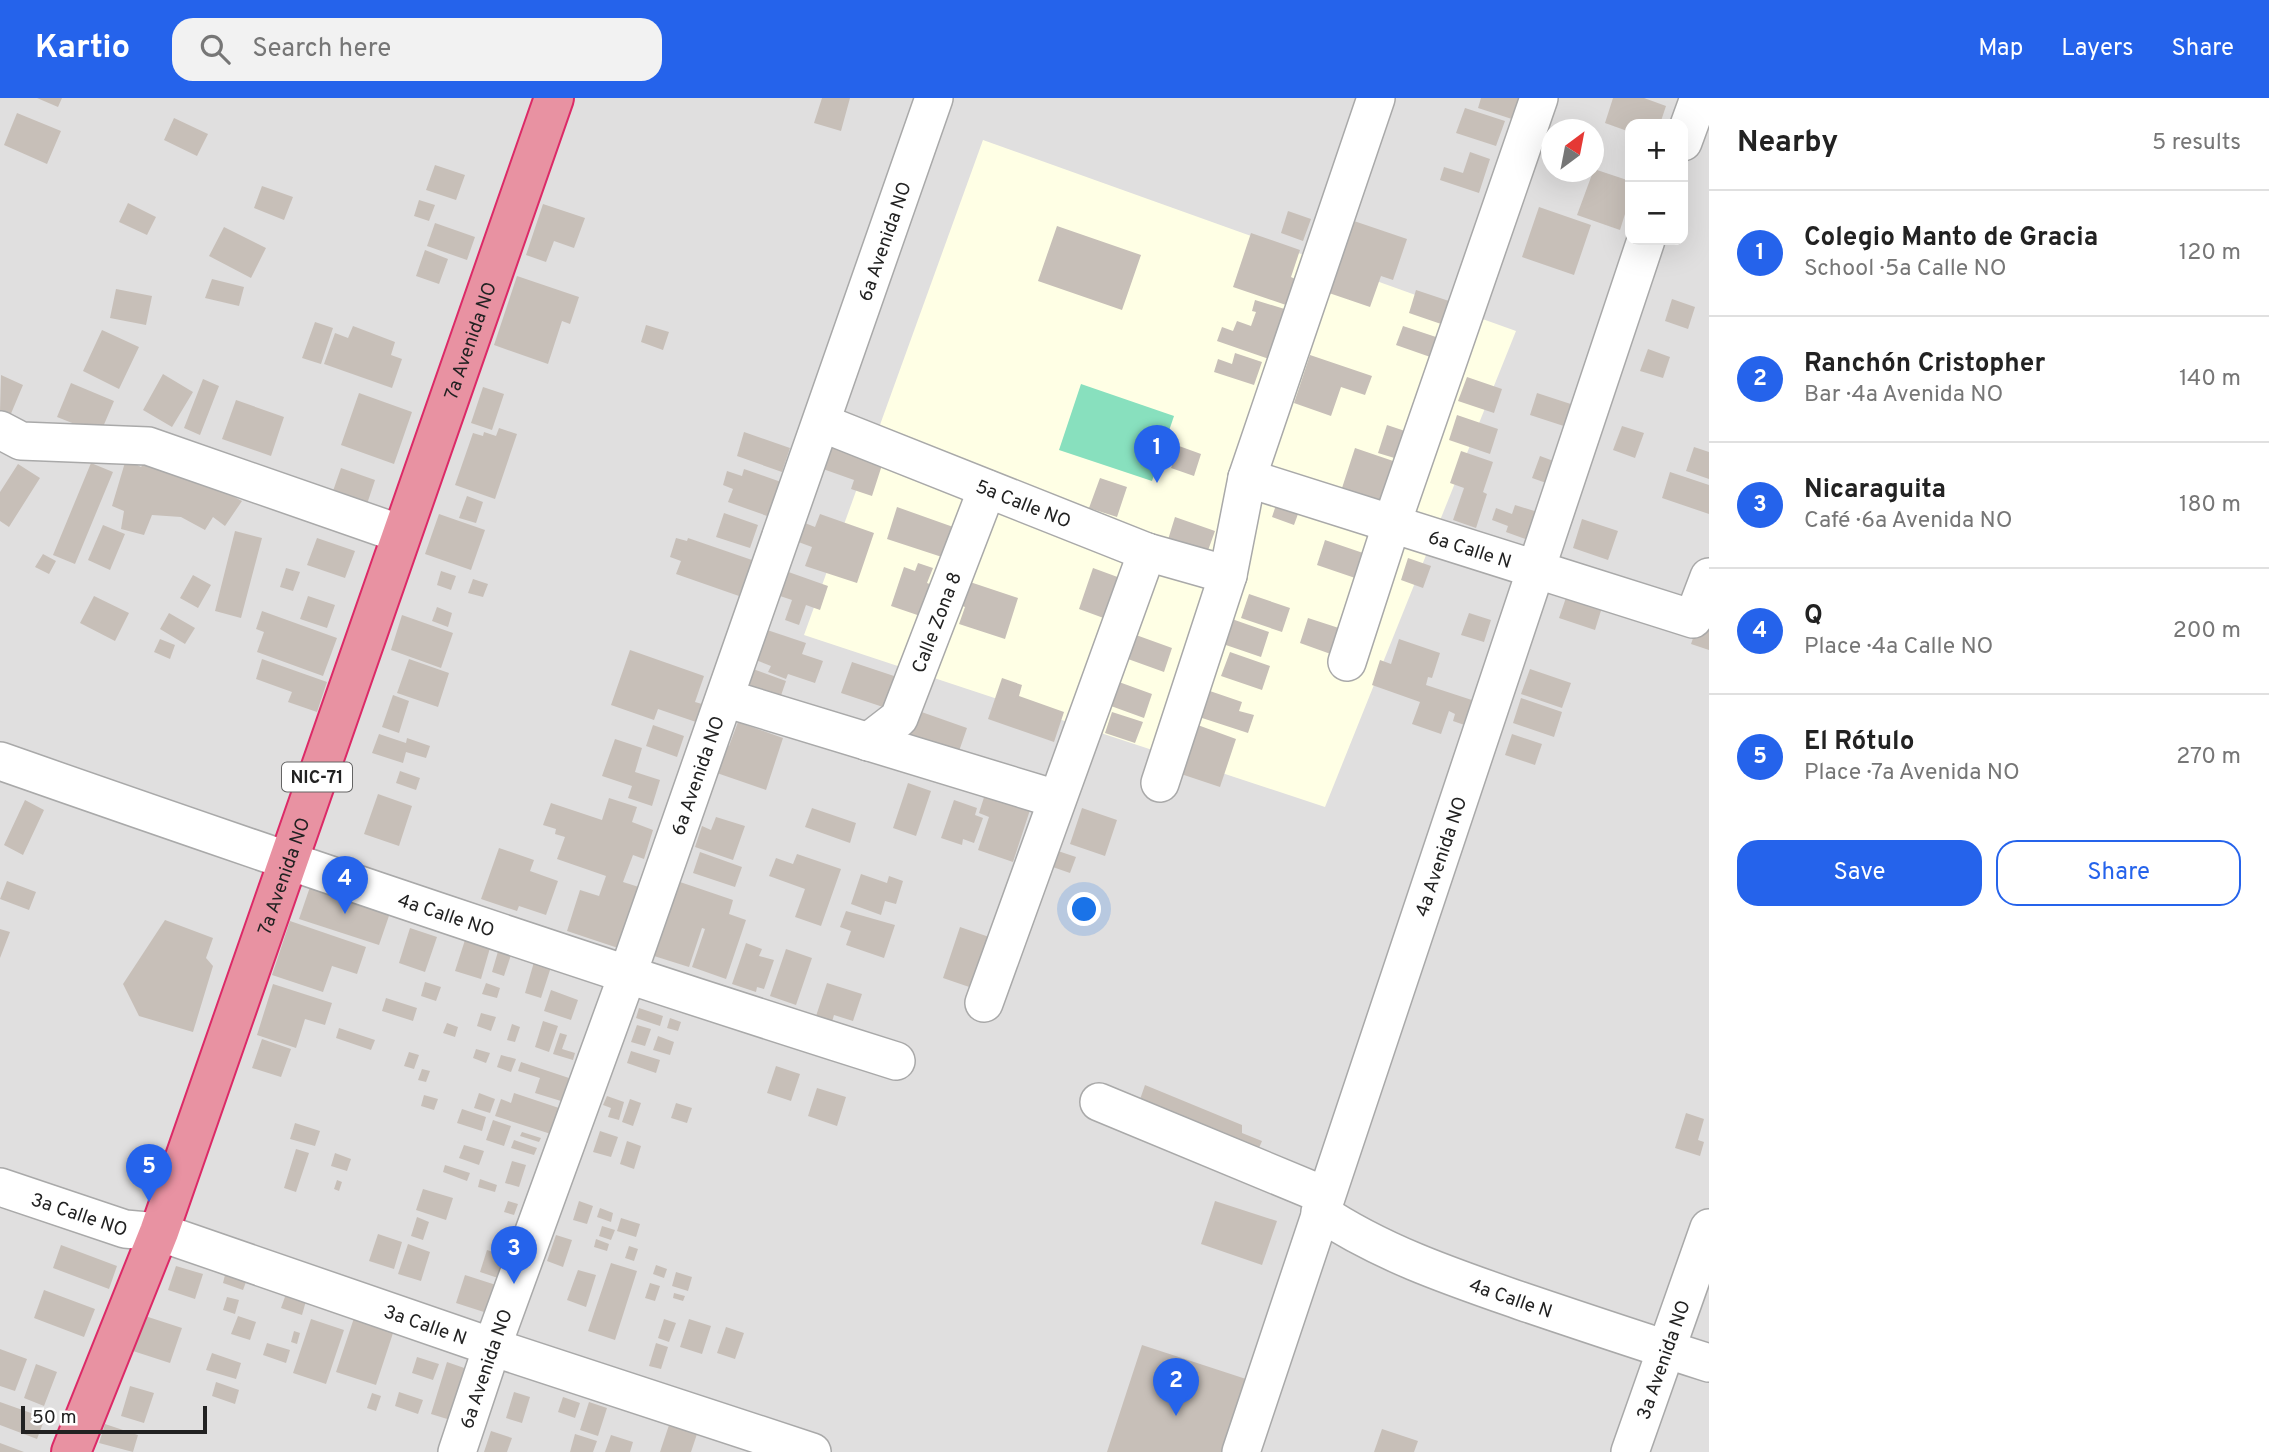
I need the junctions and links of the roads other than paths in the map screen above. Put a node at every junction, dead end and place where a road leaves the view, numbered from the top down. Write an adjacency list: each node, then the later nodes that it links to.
1 (554, 98): 13 (highway, 7a Avenida NO / NIC-71)
2 (934, 98): 8 (street, 6a Avenida NO)
3 (1376, 98): 10 (street)
4 (1539, 98): 12 (street)
5 (1699, 98): 6 (street)
6 (1688, 128)
7 (1642, 249): 15 (street, 4a Avenida NO)
8 (822, 423): 11 (street, 5a Calle NO); 19 (street, 6a Avenida NO)
9 (10, 436): 13 (street)
10 (1247, 478): 12 (street, 6a Calle N); 16 (street)
11 (987, 489): 14 (street, 5a Calle NO); 20 (street, Calle Zona 8)
12 (1392, 523): 15 (street, 6a Calle N); 18 (street)
13 (401, 534): 24 (highway, 7a Avenida NO / NIC-71)
14 (1147, 552): 16 (street, 5a Calle NO); 23 (street)
15 (1535, 568): 17 (street, 6a Calle N); 30 (street, 4a Avenida NO)
16 (1228, 575): 22 (street)
17 (1709, 578)
18 (1347, 662)
19 (725, 698): 20 (street); 25 (street, 6a Avenida NO)
20 (868, 742): 23 (street)
21 (0, 761): 24 (street, 4a Calle NO)
22 (1160, 783)
23 (1056, 799): 26 (street)
24 (287, 861): 25 (street, 4a Calle NO); 32 (highway, 7a Avenida NO / NIC-71)
25 (627, 975): 27 (street, 4a Calle NO); 33 (street, 6a Avenida NO)
26 (984, 1003)
27 (896, 1061)
28 (1098, 1102): 30 (street, 4a Calle N)
29 (0, 1187): 32 (street, 3a Calle NO)
30 (1323, 1204): 34 (street, 4a Calle N); 39 (street, 4a Avenida NO)
31 (1709, 1228): 34 (street, 3a Avenida NO)
32 (159, 1232): 33 (street, 3a Calle N); 36 (highway, 7a Avenida NO / NIC-71)
33 (492, 1347): 37 (street, 6a Avenida NO); 38 (street, 3a Calle N)
34 (1666, 1350): 35 (street, 4a Calle N); 40 (street, 3a Avenida NO)
35 (1709, 1363)
36 (71, 1452)
37 (457, 1452)
38 (812, 1452)
39 (1241, 1452)
40 (1630, 1452)

